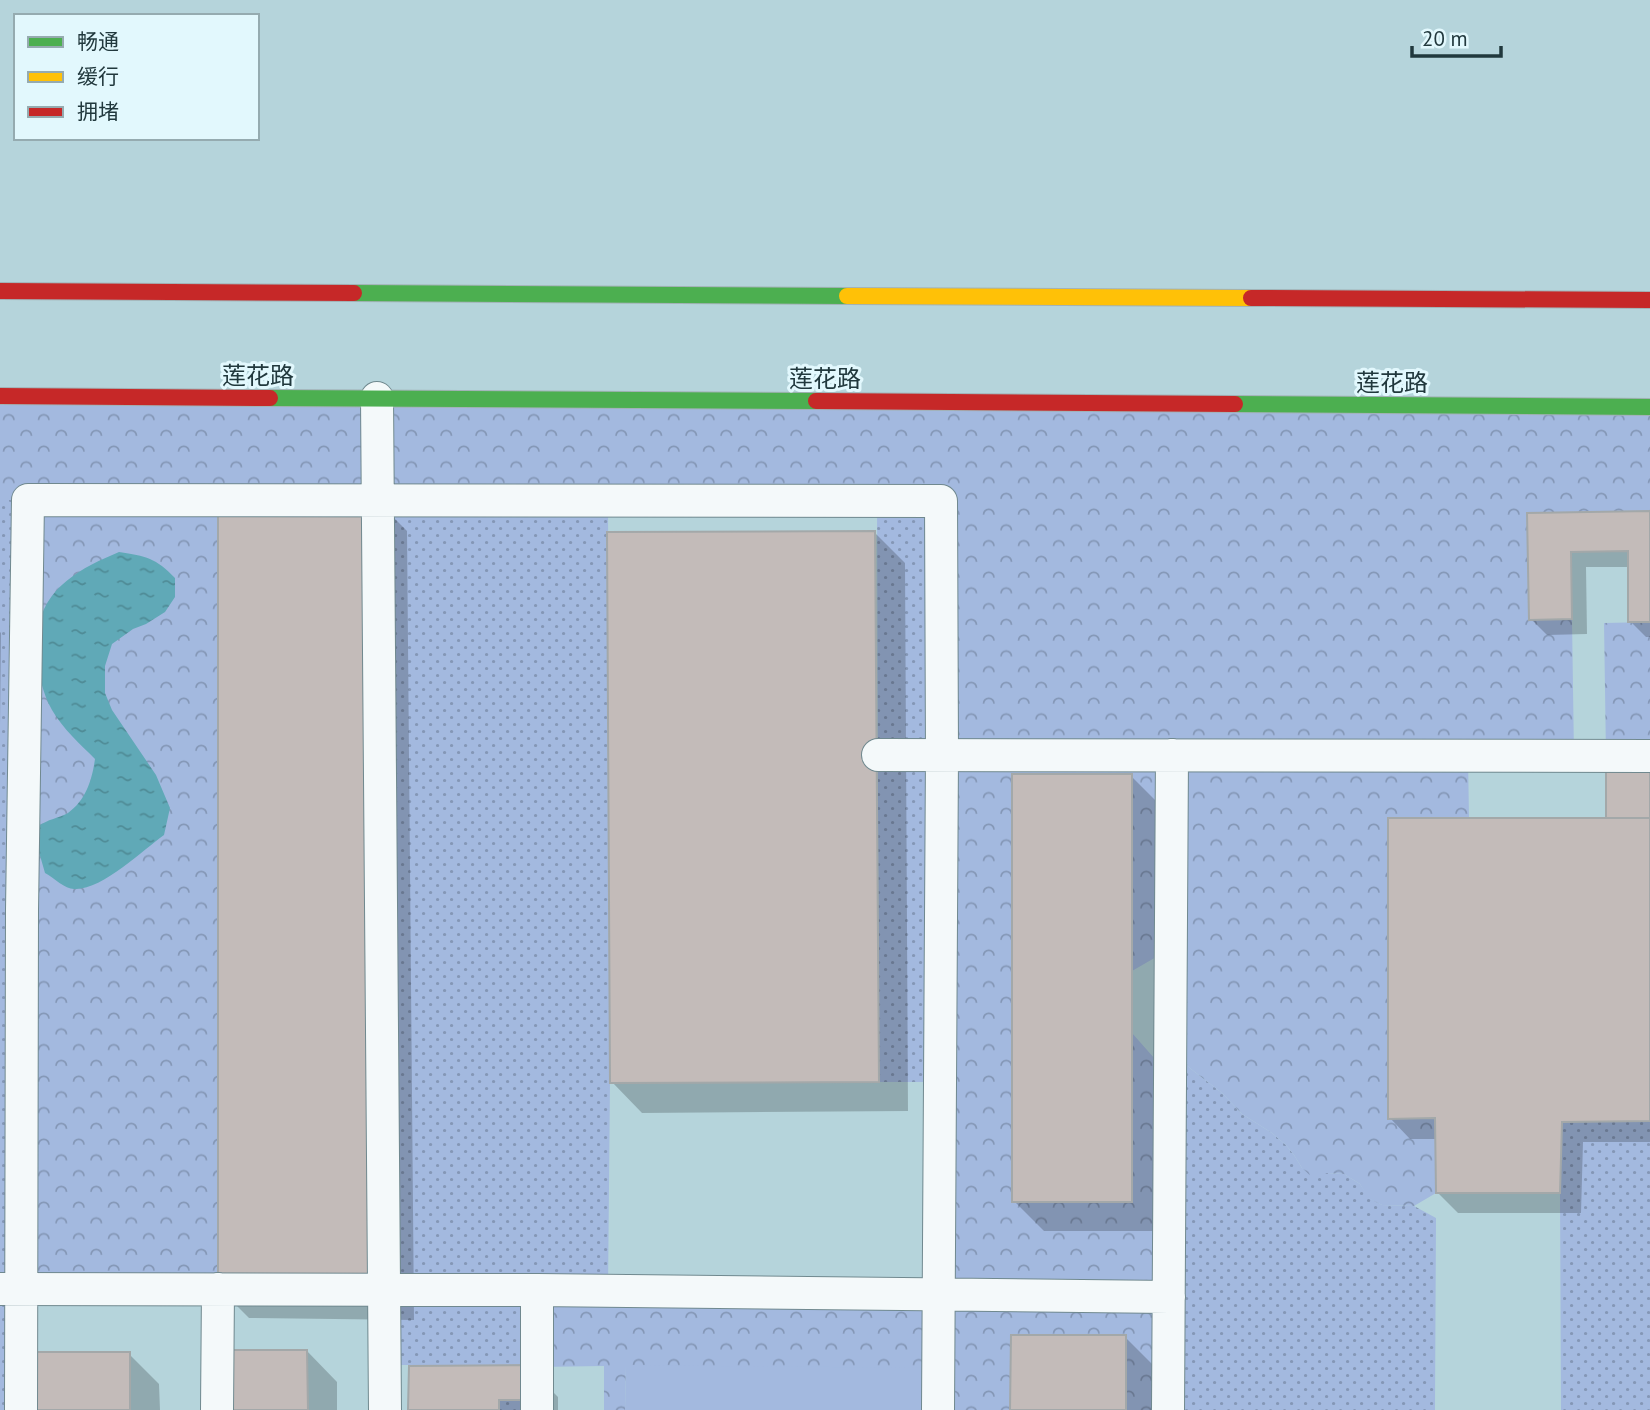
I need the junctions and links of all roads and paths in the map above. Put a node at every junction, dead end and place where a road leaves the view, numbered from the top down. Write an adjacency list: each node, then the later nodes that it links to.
1 (0, 291): 2 (main road)
2 (1650, 300)
3 (0, 396): 4 (main road, 莲花路)
4 (377, 398): 5 (main road, 莲花路); 6 (street)
5 (1650, 407)
6 (377, 499): 7 (street); 9 (street); 16 (street)
7 (14, 500): 12 (street)
8 (878, 755): 9 (street)
9 (942, 755): 10 (street); 17 (street)
10 (1172, 755): 11 (street); 18 (street)
11 (1650, 755)
12 (11, 910): 13 (street)
13 (10, 1289): 14 (street); 19 (street)
14 (218, 1289): 16 (street); 20 (street)
15 (537, 1290): 16 (street); 17 (street); 22 (street)
16 (385, 1291): 21 (street)
17 (938, 1295): 18 (street); 23 (street)
18 (1169, 1297): 24 (street)
19 (21, 1410)
20 (217, 1410)
21 (385, 1410)
22 (537, 1410)
23 (938, 1410)
24 (1168, 1410)

